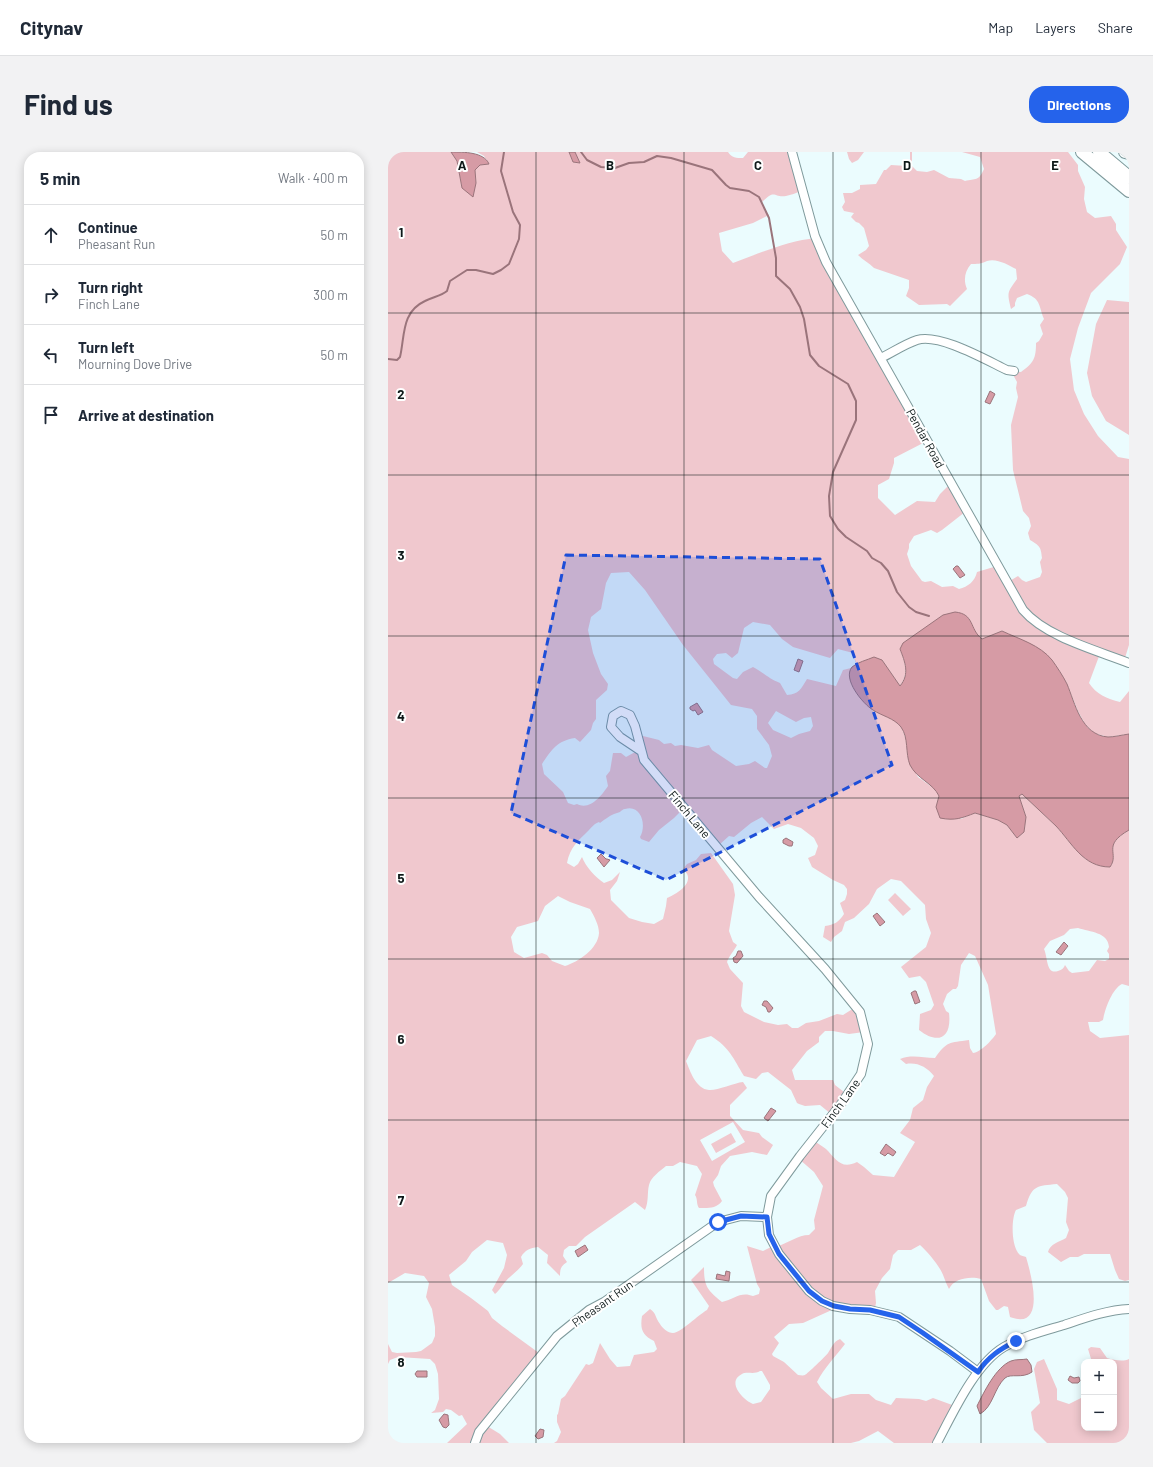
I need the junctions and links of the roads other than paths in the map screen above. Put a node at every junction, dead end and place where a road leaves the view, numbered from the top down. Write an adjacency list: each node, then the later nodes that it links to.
1 (792, 152): 8 (street, Pendar Road)
2 (1082, 152): 7 (highway)
3 (1099, 152): 6 (highway)
4 (1125, 152): 5 (highway)
5 (1129, 153)
6 (1129, 177)
7 (1129, 192)
8 (881, 358): 9 (street); 10 (street, Pendar Road)
9 (1014, 371)
10 (1129, 663)
11 (641, 751): 11 (street, Finch Lane); 12 (street, Finch Lane)
12 (767, 1217): 14 (street, Finch Lane); 15 (street, Pheasant Run)
13 (1129, 1309): 14 (street)
14 (978, 1372): 16 (street)
15 (475, 1443)
16 (937, 1443)

